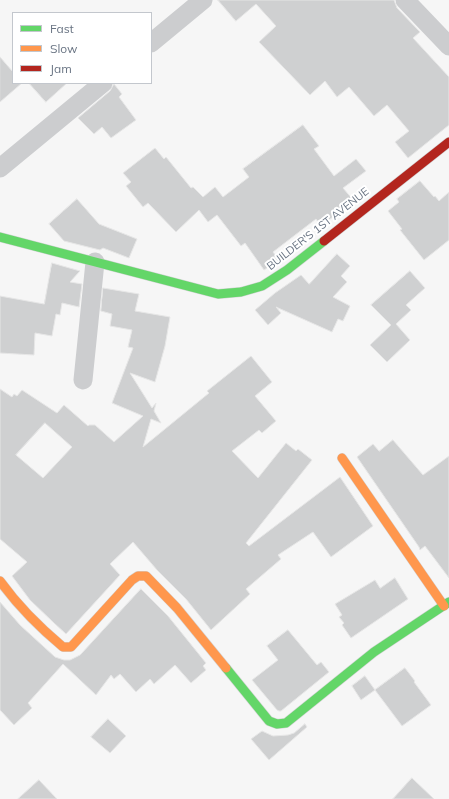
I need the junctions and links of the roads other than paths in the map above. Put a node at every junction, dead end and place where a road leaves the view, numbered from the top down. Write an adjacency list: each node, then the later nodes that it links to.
1 (203, 0): 3 (street)
2 (405, 0): 4 (street)
3 (152, 42)
4 (449, 46)
5 (102, 84): 7 (street)
6 (449, 142): 9 (street, BUILDER'S 1ST AVENUE)
7 (0, 168)
8 (0, 237): 9 (street, BUILDER'S 1ST AVENUE)
9 (95, 262): 10 (street)
10 (84, 380)
11 (342, 458): 13 (street)
12 (0, 581): 13 (street)
13 (446, 604)

